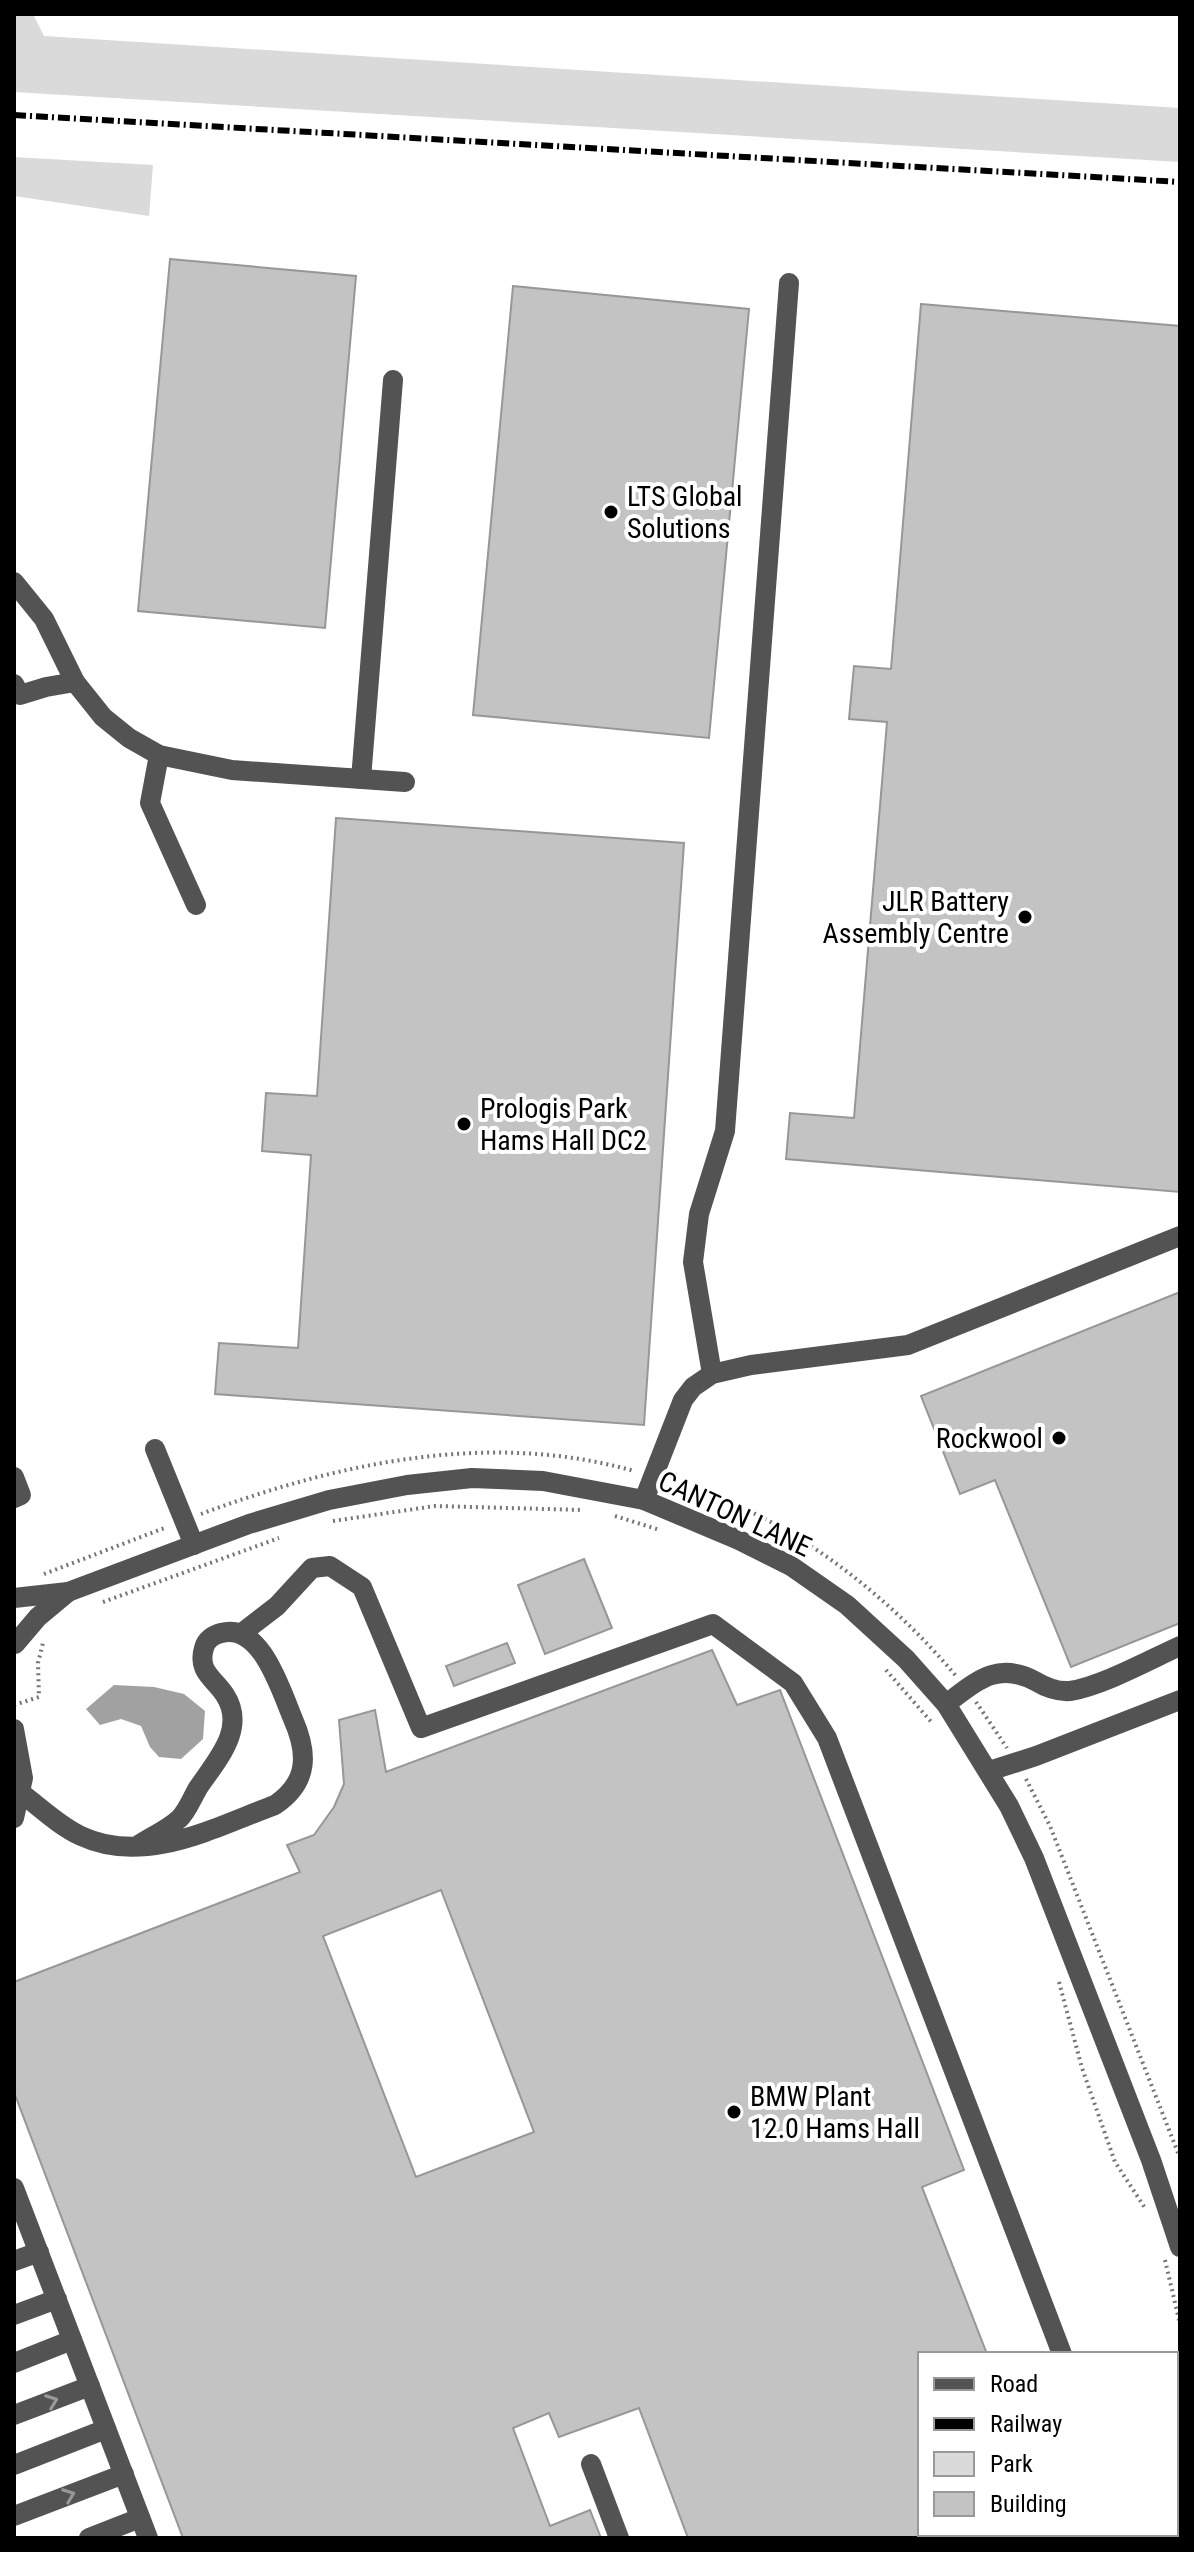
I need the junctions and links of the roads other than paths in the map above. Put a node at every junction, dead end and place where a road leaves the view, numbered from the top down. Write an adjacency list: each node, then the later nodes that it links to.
1 (789, 283): 11 (street)
2 (393, 380): 7 (street)
3 (14, 582): 4 (street)
4 (75, 682): 5 (street); 6 (street)
5 (14, 684)
6 (159, 755): 7 (street); 9 (street)
7 (361, 779): 8 (street)
8 (405, 782)
9 (196, 905)
10 (1180, 1236): 11 (street)
11 (712, 1374): 15 (street)
12 (155, 1449): 16 (street)
13 (14, 1477): 14 (street)
14 (14, 1498)
15 (644, 1500): 16 (street, CANTON LANE); 23 (street, CANTON LANE)
16 (194, 1545): 17 (street, CANTON LANE)
17 (68, 1592): 18 (street, CANTON LANE); 20 (street, CANTON LANE)
18 (14, 1598)
19 (242, 1633): 28 (street); 28 (street); 37 (street)
20 (14, 1640)
21 (1180, 1646): 23 (street)
22 (1180, 1700): 25 (street)
23 (946, 1704): 25 (street, CANTON LANE)
24 (14, 1729): 26 (street)
25 (989, 1771): 32 (street, CANTON LANE)
26 (21, 1793): 27 (street); 28 (street)
27 (14, 1818)
28 (137, 1846)
29 (14, 2188): 30 (street)
30 (18, 2210): 31 (street)
31 (39, 2252): 33 (street); 34 (street)
32 (1172, 2252)
33 (14, 2261)
34 (57, 2299): 35 (street); 36 (street)
35 (14, 2315)
36 (72, 2340): 38 (street); 39 (street)
37 (1061, 2352)
38 (14, 2363)
39 (90, 2386): 40 (street, one-way to 39); 41 (street)
40 (14, 2415)
41 (106, 2429): 43 (street); 44 (street)
42 (591, 2464): 49 (street)
43 (14, 2465)
44 (124, 2474): 45 (street, one-way to 44); 46 (street)
45 (14, 2516)
46 (140, 2518): 47 (street); 48 (street)
47 (89, 2538)
48 (148, 2538)
49 (619, 2538)

